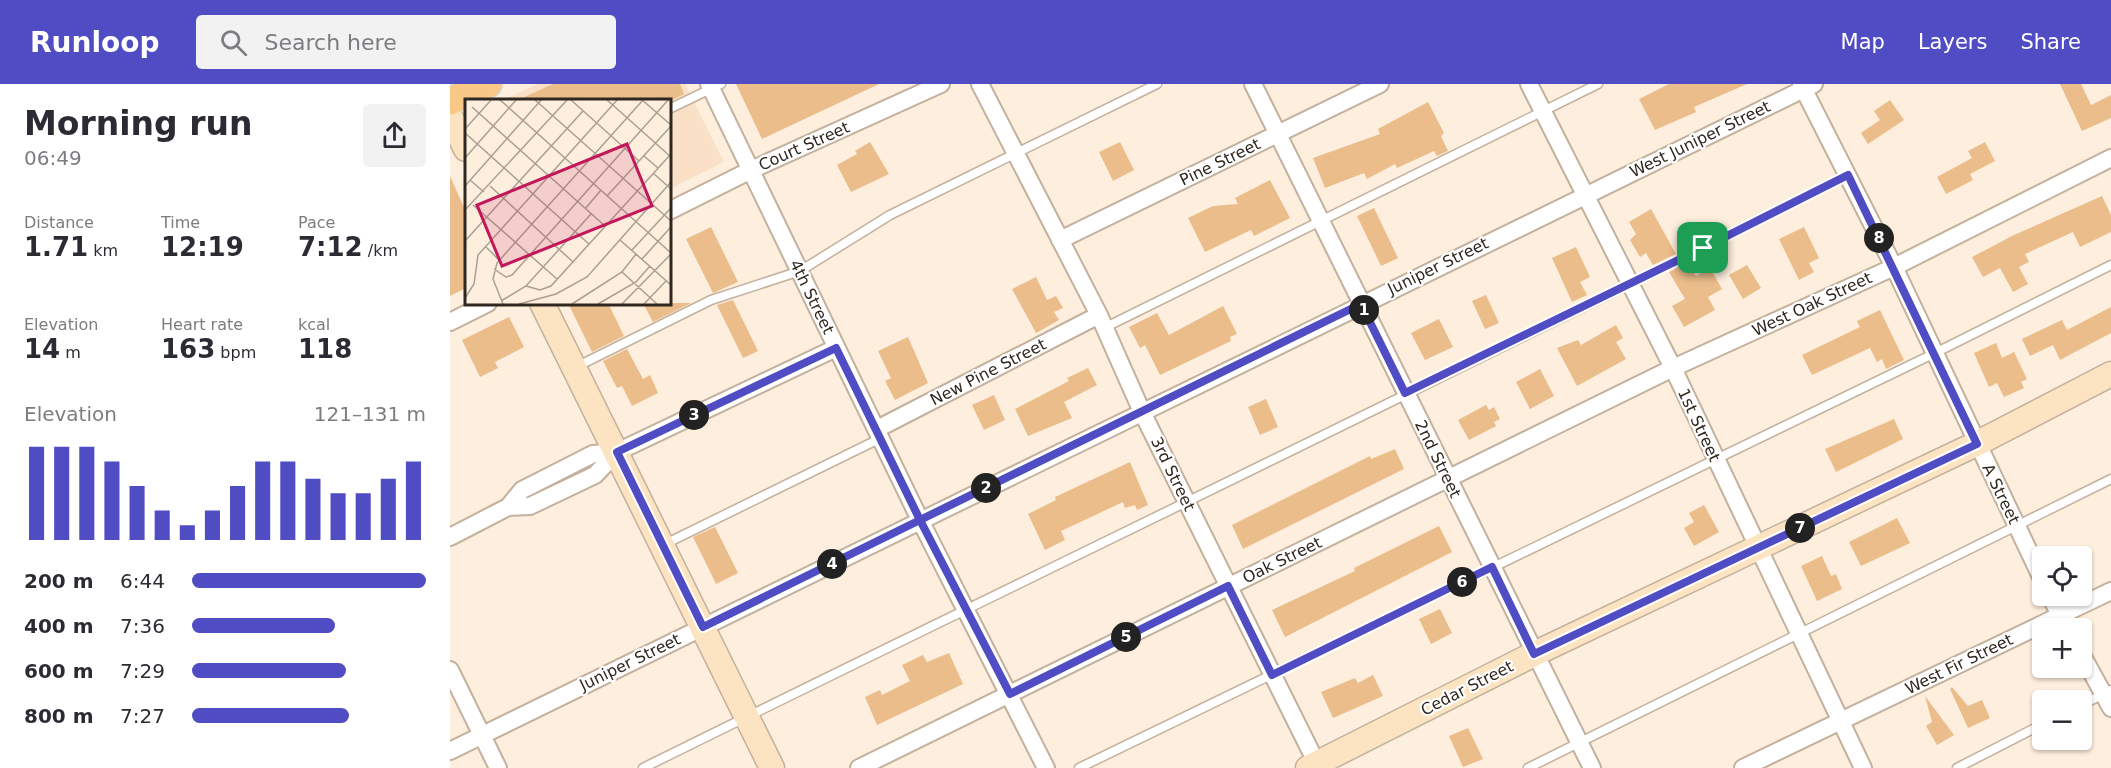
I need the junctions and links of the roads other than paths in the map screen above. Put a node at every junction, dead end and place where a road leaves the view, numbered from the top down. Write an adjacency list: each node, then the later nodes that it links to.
1 (488, 84): 11 (main road)
2 (941, 84): 19 (street, Court Street)
3 (980, 84): 17 (street, 3rd Street)
4 (1157, 84): 17 (lane)
5 (1253, 84): 15 (street, 2nd Street)
6 (1380, 84): 15 (street, Pine Street)
7 (1529, 84): 13 (street, 1st Street)
8 (1598, 84): 13 (lane)
9 (714, 86): 12 (lane); 19 (street, 4th Street)
10 (1806, 86): 20 (street, A Street); 21 (street, West Juniper Street)
11 (450, 101)
12 (670, 108)
13 (1543, 110): 21 (street, 1st Street); 23 (lane)
14 (450, 116): 16 (street)
15 (1279, 133): 23 (street, 2nd Street); 24 (street, Pine Street)
16 (465, 147)
17 (1016, 154): 24 (street, 3rd Street); 27 (lane)
18 (2111, 158): 26 (street, West Oak Street)
19 (751, 170): 22 (street, Court Street); 27 (street, 4th Street)
20 (1848, 175): 26 (street, A Street); 28 (lane)
21 (1586, 194): 28 (street, 1st Street); 31 (street, Juniper Street)
22 (670, 210)
23 (1320, 219): 31 (street, 2nd Street); 33 (lane)
24 (1060, 240): 33 (street, 3rd Street)
25 (2111, 264): 35 (lane)
26 (1894, 267): 35 (street, A Street); 37 (street, West Oak Street)
27 (800, 271): 34 (street, 4th Street); 36 (lane)
28 (1631, 284): 37 (street, 1st Street); 39 (lane)
29 (486, 304): 32 (street)
30 (543, 304): 36 (street)
31 (1361, 304): 39 (street, 2nd Street); 40 (street, Juniper Street)
32 (450, 322)
33 (1102, 322): 40 (street, 3rd Street); 41 (street, New Pine Street)
34 (836, 348): 41 (street, 4th Street); 43 (street)
35 (1933, 354): 42 (street, A Street); 44 (lane)
36 (575, 368): 43 (street)
37 (1672, 368): 44 (street, 1st Street); 45 (street, Oak Street)
38 (2111, 374): 42 (street, Cedar Street)
39 (1405, 393): 45 (street, 2nd Street); 47 (lane)
40 (1142, 412): 47 (street, 3rd Street); 48 (street, Juniper Street)
41 (879, 433): 48 (street, 4th Street); 51 (lane)
42 (1977, 444): 49 (street, A Street); 52 (street, Cedar Street)
43 (617, 452): 50 (street); 51 (street)
44 (1716, 460): 52 (street, 1st Street); 54 (lane)
45 (1448, 479): 54 (street, 2nd Street); 55 (street, Oak Street)
46 (2111, 479): 49 (lane)
47 (1186, 501): 55 (street, 3rd Street); 57 (lane)
48 (920, 520): 57 (street, 4th Street); 59 (street, Juniper Street)
49 (2017, 526): 53 (street, A Street); 60 (lane)
50 (452, 533)
51 (663, 545): 59 (street)
52 (1757, 548): 60 (street, 1st Street); 62 (street, Cedar Street)
53 (2032, 558)
54 (1492, 567): 62 (street, 2nd Street); 65 (lane)
55 (1228, 586): 65 (street, 3rd Street); 66 (street, Oak Street)
56 (2111, 591): 58 (street, West Fir Street)
57 (967, 610): 66 (street, 4th Street); 69 (lane)
58 (2069, 618)
59 (703, 627): 69 (street); 72 (street, Juniper Street)
60 (1797, 633): 70 (street, 1st Street); 73 (lane)
61 (2032, 636): 70 (street, West Fir Street)
62 (1534, 654): 73 (street, 2nd Street); 75 (street, Cedar Street)
63 (450, 670): 72 (street)
64 (2092, 671): 67 (street)
65 (1272, 675): 75 (street, 3rd Street); 81 (lane)
66 (1010, 694): 79 (street, Oak Street); 80 (street, 4th Street)
67 (2109, 697): 68 (lane)
68 (2092, 702)
69 (747, 717): 77 (lane); 78 (street)
70 (1839, 723): 84 (street, West Fir Street); 85 (street, 1st Street)
71 (2032, 730): 86 (lane)
72 (482, 735): 74 (street, Juniper Street); 76 (street)
73 (1580, 743): 82 (lane); 83 (street, 2nd Street)
74 (450, 751)
75 (1315, 767)
76 (498, 768)
77 (643, 768)
78 (772, 768)
79 (859, 768)
80 (1046, 768)
81 (1079, 768)
82 (1528, 768)
83 (1592, 768)
84 (1743, 768)
85 (1863, 768)
86 (1957, 768)

